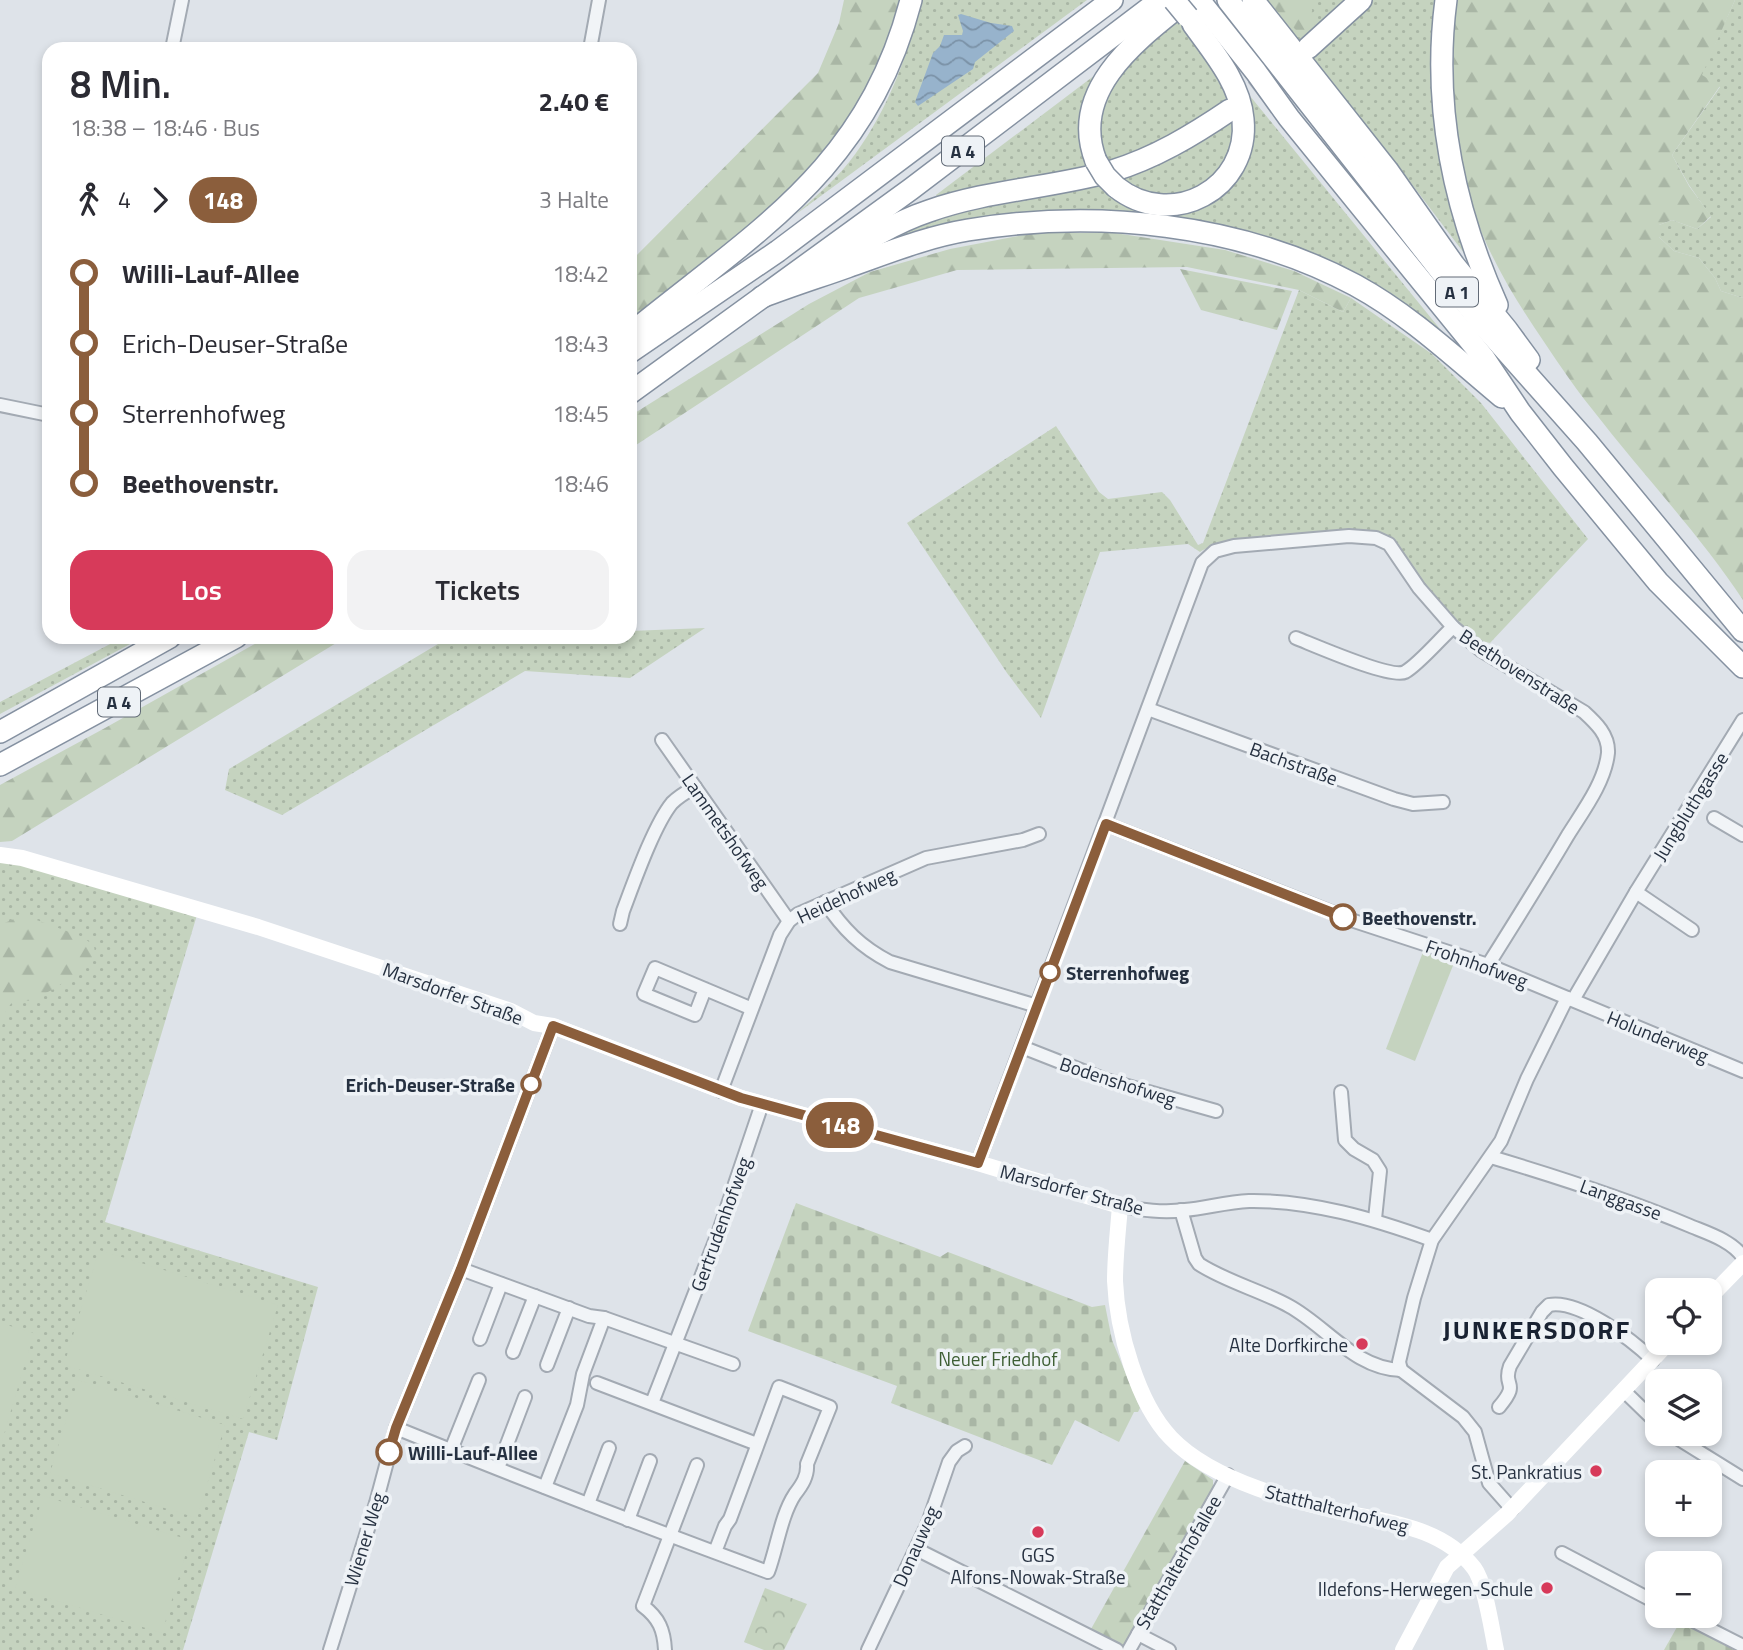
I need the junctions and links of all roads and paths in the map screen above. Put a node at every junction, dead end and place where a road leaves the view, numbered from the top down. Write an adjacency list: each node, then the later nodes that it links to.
1 (182, 0): 12 (street)
2 (599, 0): 13 (street)
3 (911, 0): 18 (highway)
4 (1112, 0): 20 (highway, A 4)
5 (1160, 0): 17 (highway, A 4)
6 (1174, 0): 11 (highway, bridge)
7 (1228, 0): 25 (highway, A 1)
8 (1253, 0): 19 (highway)
9 (1361, 0): 14 (highway)
10 (1446, 0): 19 (highway)
11 (1194, 9): 11 (highway, bridge); 23 (highway, A 1)
12 (173, 42)
13 (591, 42)
14 (1308, 48)
15 (1230, 110): 16 (highway)
16 (808, 279): 17 (highway); 23 (highway)
17 (762, 297): 21 (highway, A 4)
18 (637, 328)
19 (1507, 330): 25 (highway)
20 (637, 347)
21 (637, 388)
22 (0, 405): 24 (street)
23 (1520, 412): 31 (highway, A 1)
24 (42, 414)
25 (1587, 442): 27 (highway, A 1)
26 (1453, 627): 28 (street); 32 (street, Beethovenstraße); 49 (street, Beethovenstraße)
27 (1743, 631)
28 (1296, 638)
29 (157, 644): 34 (highway, A 4)
30 (223, 644): 36 (highway, A 4)
31 (1743, 667)
32 (1148, 709): 38 (street, Bachstraße); 40 (street)
33 (1743, 720): 44 (street, Jungbluthgasse)
34 (0, 732)
35 (662, 740): 37 (street, Lammetshofweg)
36 (0, 765)
37 (695, 787): 46 (street, Lammetshofweg); 47 (street)
38 (1443, 802)
39 (1714, 818): 42 (street)
40 (1106, 824): 49 (street, Frohnhofweg); 52 (street)
41 (1039, 834): 45 (street, Heidehofweg)
42 (1743, 835)
43 (0, 855): 54 (street, Marsdorfer Straße)
44 (1636, 892): 48 (street); 51 (street, Jungbluthgasse)
45 (825, 902): 46 (street, Heidehofweg); 52 (street)
46 (789, 921): 53 (street, Heidehofweg)
47 (621, 924)
48 (1692, 930)
49 (1488, 965): 51 (street, Frohnhofweg)
50 (705, 989): 50 (street); 53 (street)
51 (1570, 999): 56 (street, Holunderweg); 61 (street, Jungbluthgasse)
52 (1037, 1006): 55 (street)
53 (751, 1008): 57 (street, Heidehofweg)
54 (553, 1026): 57 (street, Marsdorfer Straße); 69 (street)
55 (1022, 1047): 60 (street, Bodenshofweg); 62 (street)
56 (1743, 1071)
57 (721, 1091): 59 (street, Marsdorfer Straße)
58 (1341, 1092): 65 (street)
59 (762, 1104): 62 (street, Marsdorfer Straße); 76 (street, Gertrudenhofweg)
60 (1216, 1111)
61 (1491, 1157): 66 (street, Jungbluthgasse); 67 (street, Langgasse)
62 (978, 1163): 63 (street, Marsdorfer Straße)
63 (1120, 1206): 64 (street, Marsdorfer Straße); 99 (street, Statthalterhofweg)
64 (1181, 1210): 65 (street, Marsdorfer Straße); 82 (street)
65 (1375, 1219): 66 (street, Marsdorfer Straße)
66 (1432, 1240): 82 (street, Jungbluthgasse)
67 (1743, 1257)
68 (1743, 1264): 71 (street)
69 (461, 1269): 70 (street); 90 (street)
70 (501, 1284): 72 (street); 75 (street)
71 (1722, 1285)
72 (535, 1296): 73 (street); 77 (street)
73 (569, 1308): 74 (street); 81 (street)
74 (604, 1318): 76 (street); 101 (street)
75 (480, 1339)
76 (675, 1344): 80 (street); 87 (street, Gertrudenhofweg)
77 (513, 1352)
78 (1657, 1355): 79 (street)
79 (1653, 1360): 85 (street); 88 (street)
80 (733, 1364)
81 (547, 1365)
82 (1401, 1370): 103 (street)
83 (479, 1380): 95 (street)
84 (597, 1383): 87 (street)
85 (1624, 1391): 89 (street); 103 (street)
86 (525, 1397): 98 (street)
87 (652, 1403): 91 (street)
88 (1499, 1407)
89 (1645, 1411)
90 (396, 1428): 95 (street); 114 (street, Wiener Weg)
91 (757, 1444): 107 (street); 107 (street)
92 (965, 1446): 106 (street, Donauweg)
93 (1690, 1446): 100 (street)
94 (609, 1448): 102 (street)
95 (451, 1450): 98 (street)
96 (650, 1461): 104 (street)
97 (697, 1465): 105 (street)
98 (498, 1468): 101 (street)
99 (1228, 1475): 109 (street, Statthalterhofweg); 112 (street, Statthalterhofallee)
100 (1743, 1479)
101 (545, 1487): 102 (street)
102 (588, 1504): 104 (street)
103 (1512, 1509): 109 (street)
104 (628, 1520): 105 (street)
105 (669, 1535): 107 (street); 115 (street)
106 (916, 1549): 116 (street, Donauweg); 117 (street)
107 (715, 1552)
108 (1562, 1553): 110 (street)
109 (1460, 1555): 120 (street); 121 (street)
110 (1645, 1597)
111 (1708, 1628): 113 (street)
112 (1138, 1634): 118 (street, Statthalterhofallee); 119 (street)
113 (1743, 1646)
114 (330, 1650)
115 (665, 1650)
116 (868, 1650)
117 (1117, 1650)
118 (1129, 1650)
119 (1169, 1650)
120 (1403, 1650)
121 (1496, 1650)

